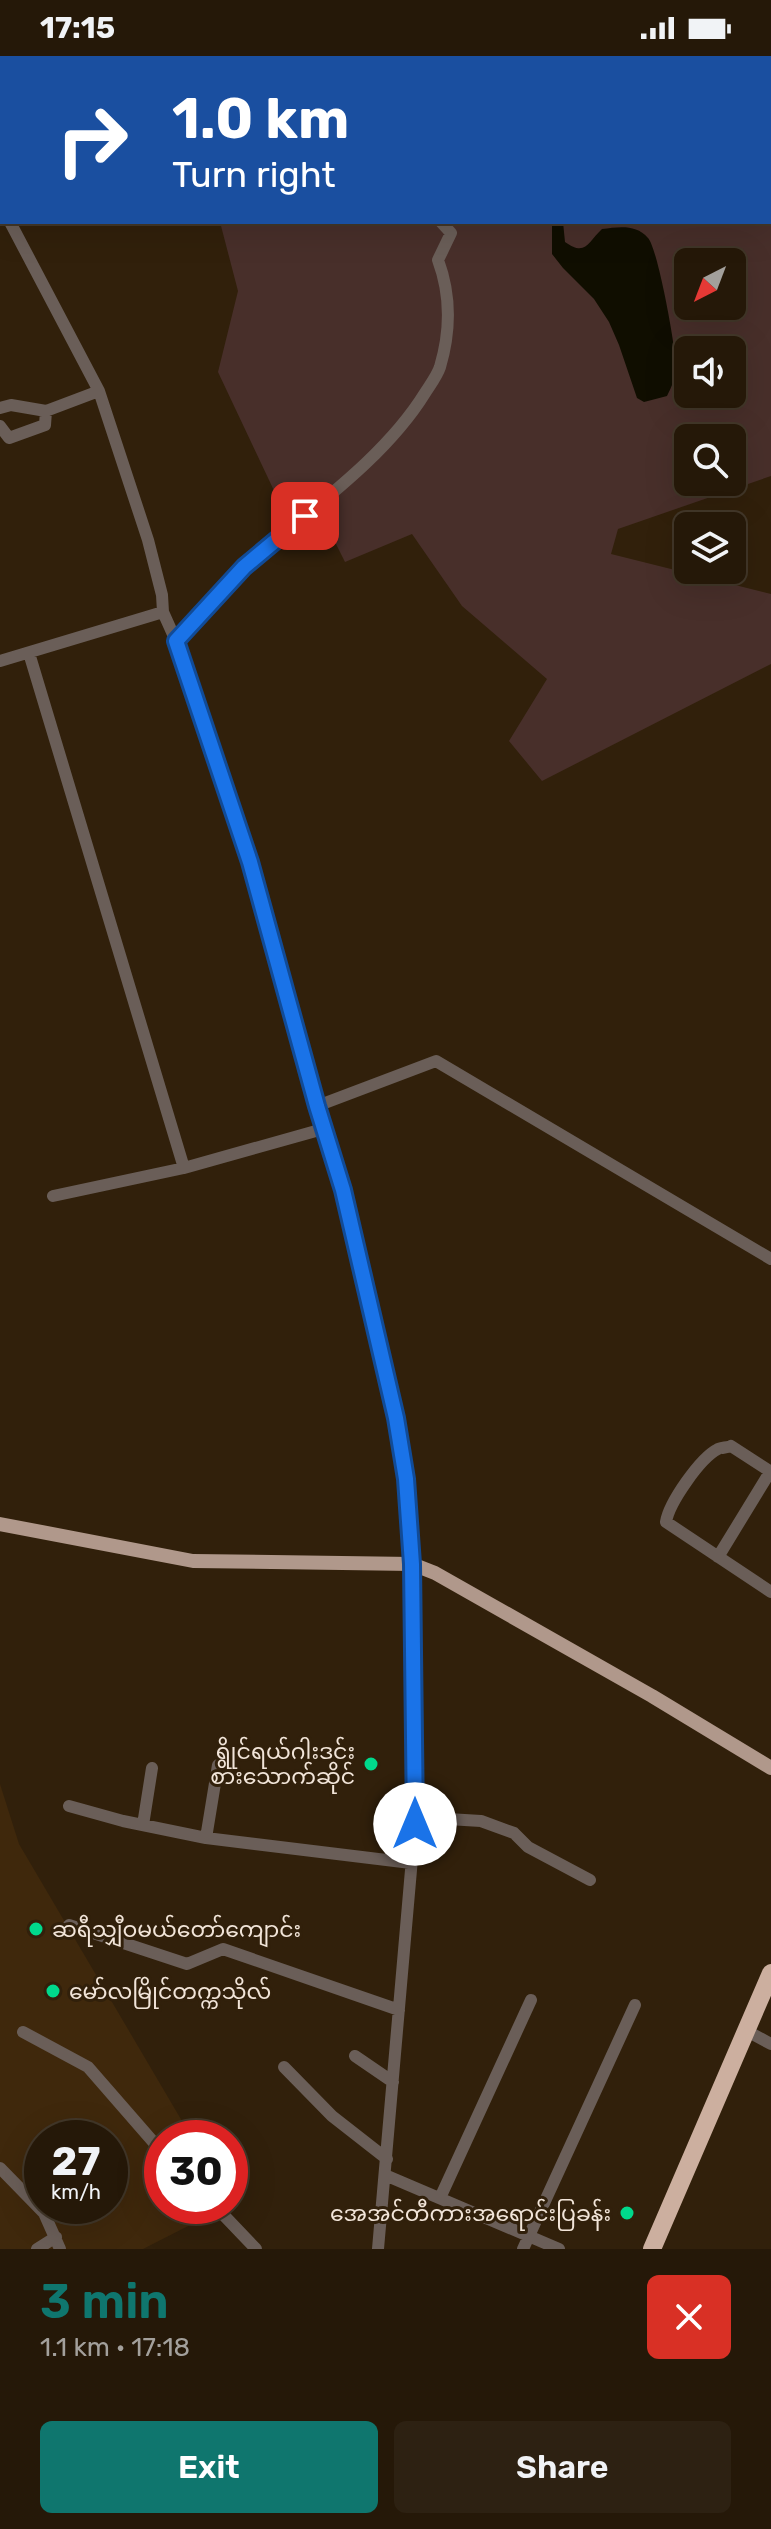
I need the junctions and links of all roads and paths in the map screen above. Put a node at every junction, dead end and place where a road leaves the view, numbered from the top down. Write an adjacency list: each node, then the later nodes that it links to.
1 (11, 224): 3 (street)
2 (443, 224): 9 (street)
3 (99, 391): 5 (street); 8 (street)
4 (0, 408): 5 (street)
5 (46, 411): 7 (street)
6 (0, 426): 7 (street)
7 (4, 440)
8 (163, 612): 9 (street); 10 (street)
9 (176, 641): 12 (street)
10 (29, 653): 11 (street); 14 (street)
11 (0, 661)
12 (317, 1106): 13 (street); 16 (street)
13 (323, 1129): 14 (street); 20 (street)
14 (184, 1168): 15 (street)
15 (53, 1196)
16 (771, 1259)
17 (771, 1472): 19 (street); 19 (street)
18 (0, 1524): 20 (main road)
19 (718, 1557): 21 (street)
20 (412, 1564): 24 (main road); 26 (street)
21 (771, 1592)
22 (218, 1765): 28 (street)
23 (152, 1768): 27 (street)
24 (771, 1768)
25 (69, 1806): 27 (street)
26 (415, 1812): 29 (street); 30 (street)
27 (143, 1825): 28 (street)
28 (206, 1838): 29 (street)
29 (411, 1863): 35 (street)
30 (590, 1880)
31 (69, 1925): 35 (street)
32 (771, 1973): 36 (highway)
33 (531, 2000): 47 (street)
34 (635, 2005): 49 (street)
35 (399, 2010): 41 (street)
36 (745, 2030): 38 (street); 56 (highway)
37 (23, 2032): 42 (street)
38 (771, 2044)
39 (355, 2056): 41 (street)
40 (284, 2067): 43 (street)
41 (393, 2082): 43 (street)
42 (144, 2131)
43 (387, 2159): 45 (street)
44 (5, 2173): 46 (street); 50 (street)
45 (385, 2175): 47 (street); 53 (street)
46 (0, 2187)
47 (440, 2198): 49 (street)
48 (232, 2224): 52 (street)
49 (529, 2236): 54 (street); 55 (street)
50 (58, 2243): 51 (street)
51 (37, 2249)
52 (256, 2249)
53 (378, 2249)
54 (523, 2249)
55 (559, 2249)
56 (652, 2249)

